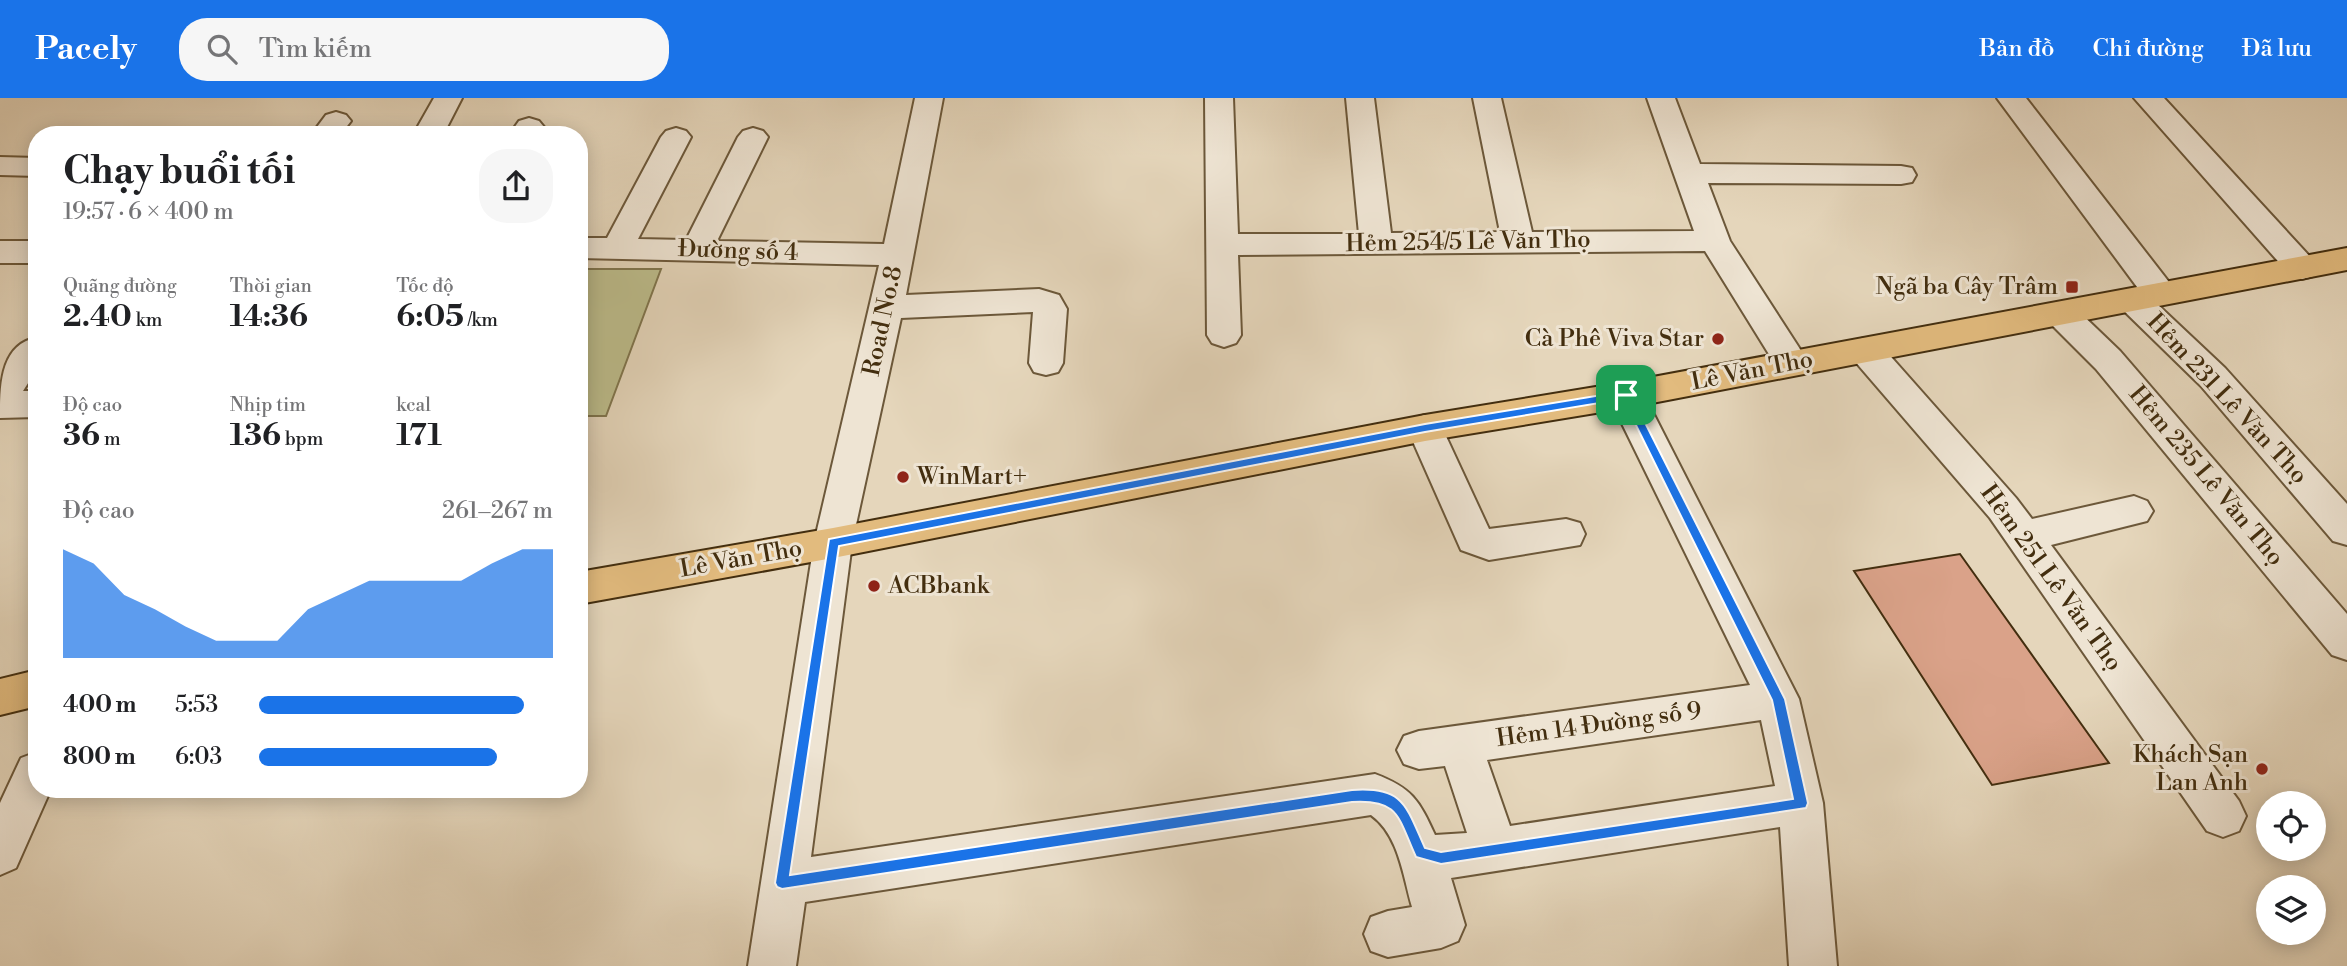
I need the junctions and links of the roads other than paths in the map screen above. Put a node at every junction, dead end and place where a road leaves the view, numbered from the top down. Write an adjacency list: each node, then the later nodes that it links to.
1 (448, 98): 9 (street)
2 (929, 98): 25 (street, Road No.8)
3 (1219, 98): 19 (street)
4 (1360, 98): 18 (street)
5 (1487, 98): 16 (street)
6 (1661, 98): 14 (street)
7 (2011, 98): 28 (street, Hẻm 231 Lê Văn Thọ)
8 (2148, 98): 27 (street)
9 (433, 126)
10 (676, 137): 20 (street)
11 (753, 137): 22 (street)
12 (0, 166): 13 (street)
13 (28, 167)
14 (1689, 173): 15 (street); 17 (street)
15 (1901, 176)
16 (1518, 241): 17 (street, Hẻm 254/5 Lê Văn Thọ); 18 (street, Hẻm 254/5 Lê Văn Thọ)
17 (1714, 241): 35 (street)
18 (1376, 244): 19 (street, Hẻm 254/5 Lê Văn Thọ)
19 (1222, 245): 31 (street)
20 (618, 247): 21 (street, Đường số 4); 22 (street, Đường số 4)
21 (588, 248)
22 (697, 249): 25 (street, Đường số 4)
23 (0, 252): 24 (street)
24 (28, 252)
25 (897, 255): 29 (street, Road No.8)
26 (2347, 259): 27 (main road, Lê Văn Thọ)
27 (2302, 268): 28 (main road, Lê Văn Thọ)
28 (2147, 297): 30 (main road, Lê Văn Thọ); 42 (street, Hẻm 231 Lê Văn Thọ)
29 (887, 307): 34 (street); 45 (street, Road No.8)
30 (2060, 313): 32 (main road, Lê Văn Thọ); 47 (street, Hẻm 235 Lê Văn Thọ)
31 (1224, 335)
32 (1866, 350): 35 (main road, Lê Văn Thọ); 44 (street, Hẻm 251 Lê Văn Thọ)
33 (28, 356): 37 (street)
34 (1046, 363)
35 (1792, 363): 36 (main road, Lê Văn Thọ)
36 (1626, 395): 40 (main road, Lê Văn Thọ); 50 (street)
37 (0, 398)
38 (28, 404): 39 (street)
39 (0, 405)
40 (1425, 428): 43 (street); 45 (main road, Lê Văn Thọ)
41 (2134, 511): 44 (street)
42 (2347, 530)
43 (1566, 534)
44 (2023, 536): 53 (street, Hẻm 251 Lê Văn Thọ)
45 (833, 543): 46 (main road, Lê Văn Thọ); 57 (street, Road No.8)
46 (588, 587)
47 (2347, 643)
48 (28, 690): 49 (main road)
49 (0, 697)
50 (1778, 699): 52 (street); 54 (street, Hẻm 14 Đường số 9)
51 (28, 792): 55 (street)
52 (1801, 803): 54 (street); 60 (street)
53 (2223, 816)
54 (1495, 850): 56 (street)
55 (0, 853)
56 (1420, 853): 57 (street); 58 (street)
57 (782, 883): 59 (street, Road No.8)
58 (1388, 934)
59 (772, 966)
60 (1813, 966)

